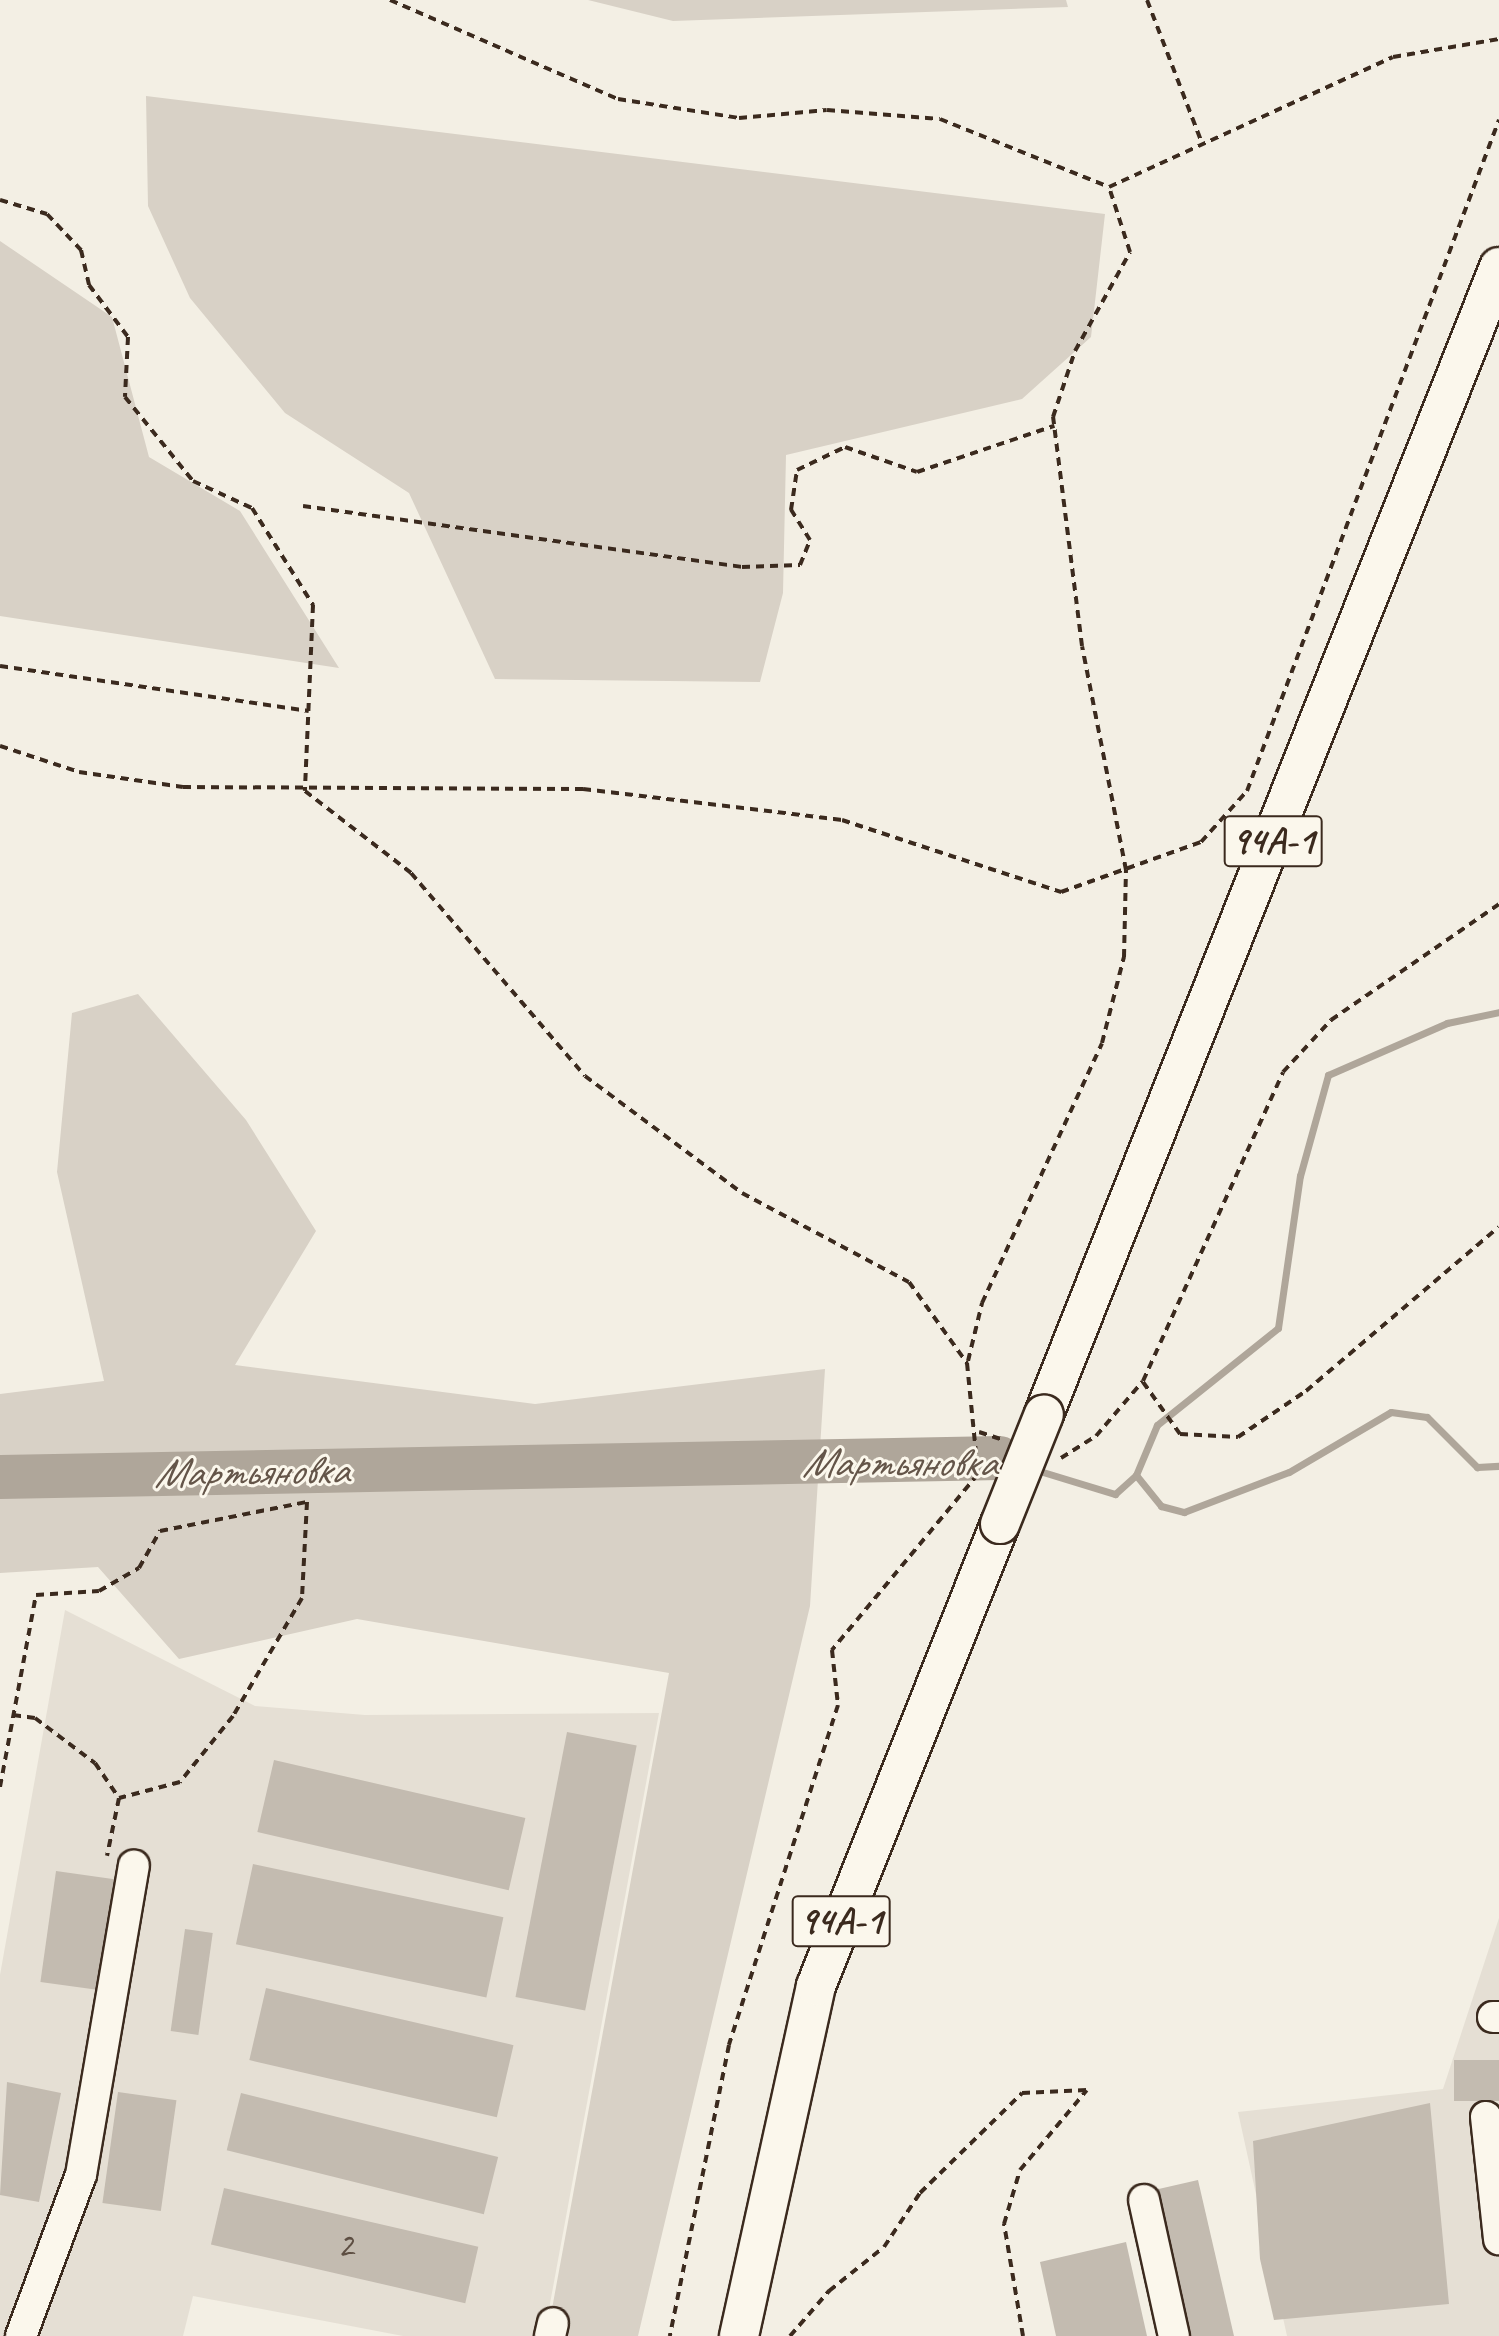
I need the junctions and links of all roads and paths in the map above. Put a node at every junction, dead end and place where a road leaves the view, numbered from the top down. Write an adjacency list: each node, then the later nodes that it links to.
1 (390, 0): 6 (path)
2 (1147, 0): 5 (path)
3 (1499, 39): 5 (path)
4 (1499, 120): 15 (path)
5 (1202, 143): 6 (path)
6 (1109, 187): 9 (path)
7 (0, 200): 12 (path)
8 (1499, 267): 32 (main road, 94А-1, bridge)
9 (1054, 426): 10 (path); 15 (path)
10 (303, 506)
11 (0, 666): 12 (path)
12 (309, 711): 14 (path)
13 (0, 746): 14 (path)
14 (305, 791): 15 (path); 18 (path)
15 (1126, 870): 18 (path)
16 (1499, 904): 19 (path)
17 (1499, 1227): 19 (path)
18 (967, 1363): 20 (path)
19 (1143, 1381): 22 (path)
20 (979, 1432): 21 (path); 31 (path)
21 (1020, 1445)
22 (1047, 1454)
23 (13, 1715): 24 (path); 25 (path); 25 (path)
24 (0, 1787)
25 (119, 1798): 26 (path)
26 (134, 1865): 30 (lane)
27 (1486, 2117): 29 (lane)
28 (1144, 2200): 35 (lane)
29 (1499, 2239)
30 (21, 2336)
31 (670, 2336)
32 (739, 2336)
33 (790, 2336): 34 (path)
34 (1023, 2336)
35 (1174, 2336)

